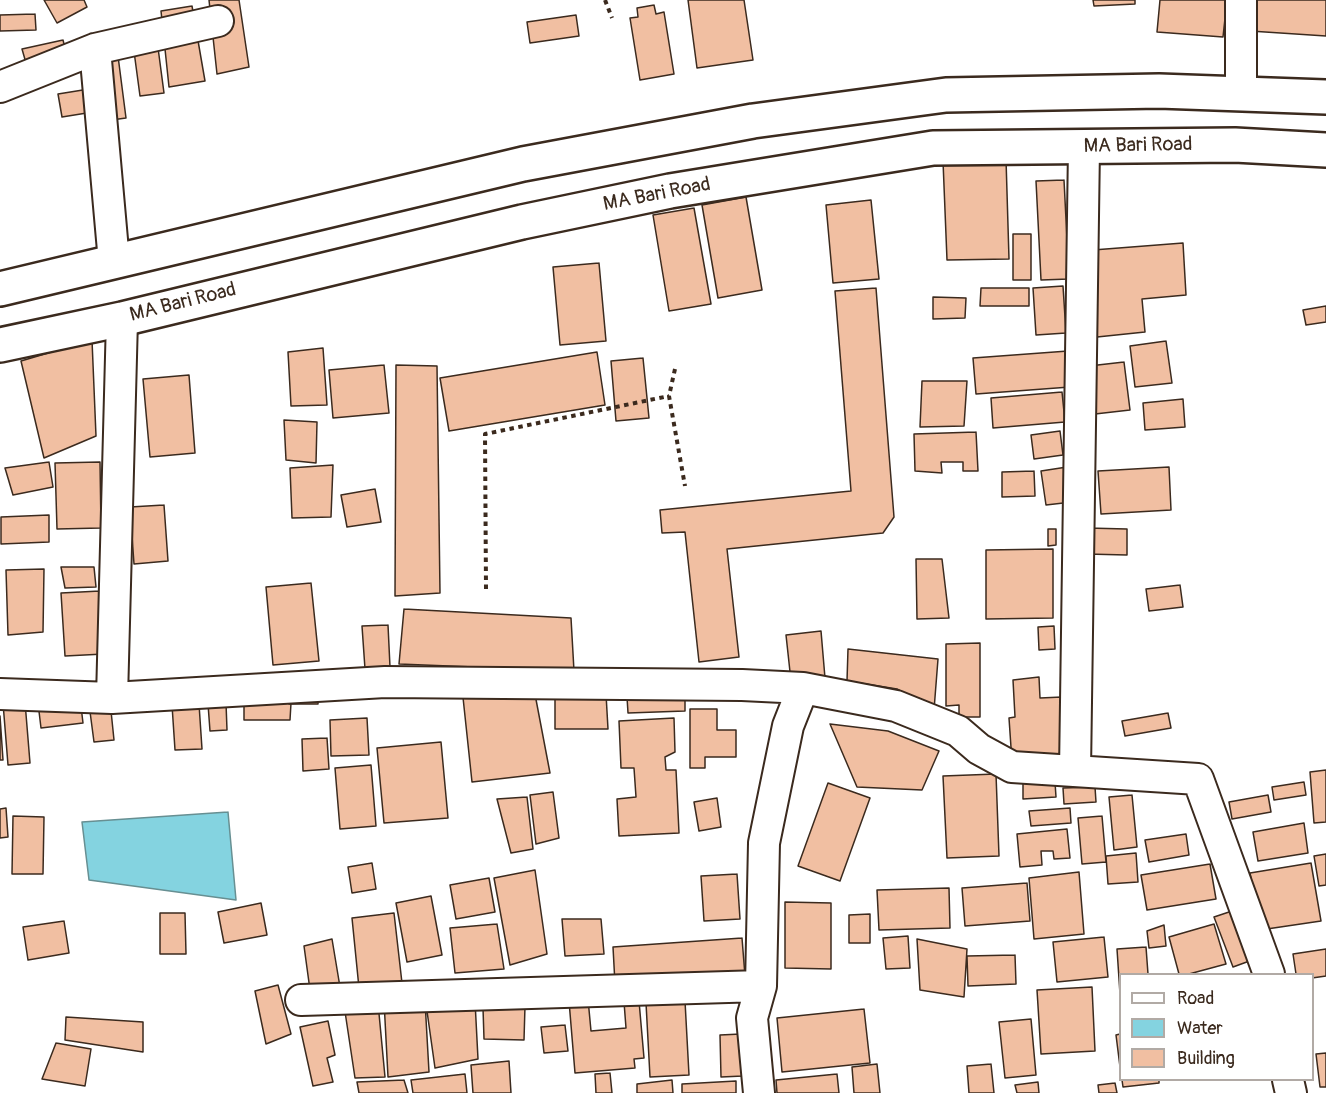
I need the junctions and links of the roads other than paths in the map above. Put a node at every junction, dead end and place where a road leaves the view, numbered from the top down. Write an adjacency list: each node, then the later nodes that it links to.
1 (1241, 0): 5 (street)
2 (218, 21): 3 (street)
3 (95, 49): 4 (street); 9 (street)
4 (0, 87)
5 (1240, 93): 6 (main road); 9 (main road)
6 (1326, 97)
7 (1084, 147): 8 (main road, MA Bari Road); 11 (main road, MA Bari Road); 16 (street)
8 (1326, 150)
9 (114, 262): 10 (main road)
10 (0, 289)
11 (122, 319): 12 (main road, MA Bari Road); 15 (street)
12 (0, 345)
13 (803, 688): 15 (street); 16 (street); 18 (street)
14 (0, 694): 15 (street)
15 (112, 698)
16 (1075, 771): 17 (street)
17 (1268, 973)
18 (761, 986): 19 (street); 20 (street)
19 (301, 1000)
20 (759, 1093)

